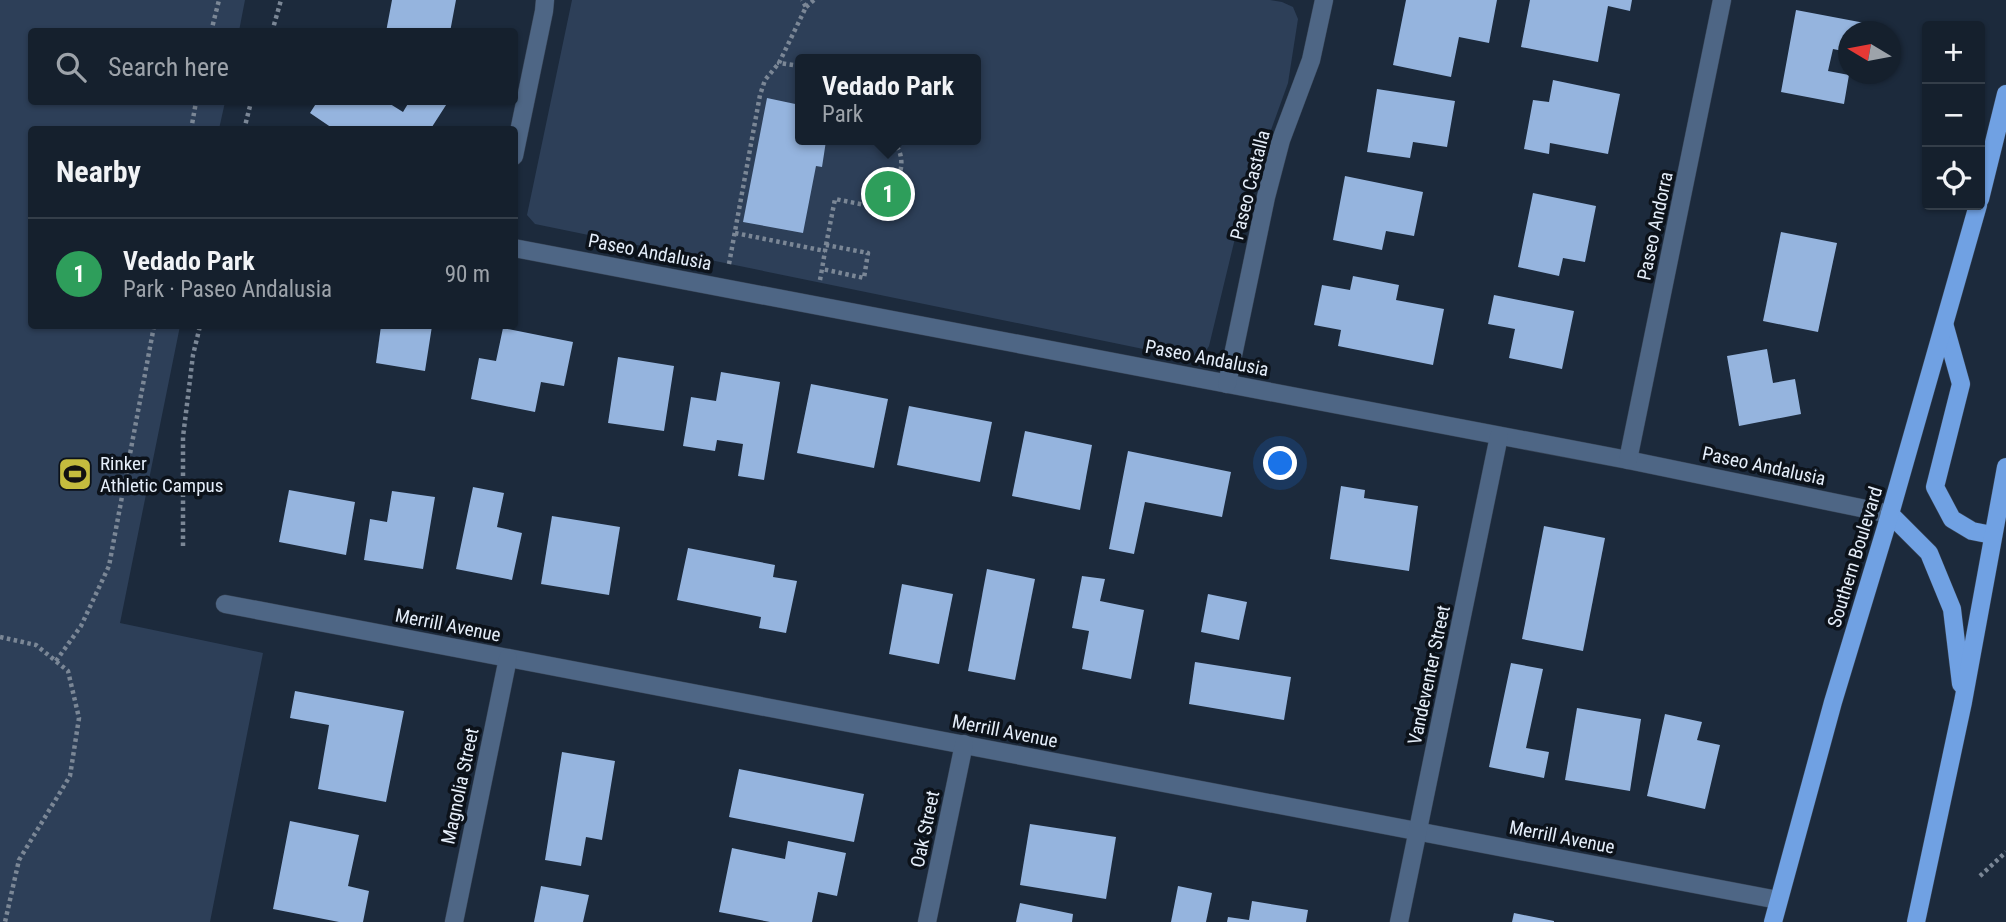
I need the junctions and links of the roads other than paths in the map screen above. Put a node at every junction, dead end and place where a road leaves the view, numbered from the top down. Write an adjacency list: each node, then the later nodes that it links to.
1 (545, 0): 5 (street)
2 (1324, 0): 10 (street, Paseo Castalla)
3 (1722, 0): 12 (street, Paseo Andorra)
4 (2006, 94): 6 (main road)
5 (518, 137)
6 (1985, 179)
7 (1977, 210): 9 (main road, Southern Boulevard)
8 (518, 249): 10 (street, Paseo Andalusia)
9 (1945, 327): 14 (main road, Southern Boulevard); 15 (main road)
10 (1227, 383): 11 (street, Paseo Andalusia)
11 (1499, 436): 12 (street, Paseo Andalusia); 20 (street, Vandeventer Street)
12 (1628, 460): 14 (street, Paseo Andalusia)
13 (2006, 467): 15 (main road)
14 (1891, 514): 18 (main road); 21 (main road, Southern Boulevard)
15 (1992, 535): 18 (main road)
16 (225, 604): 17 (street, Merrill Avenue)
17 (508, 658): 19 (street, Merrill Avenue); 22 (street, Magnolia Street)
18 (1963, 702): 26 (main road)
19 (964, 744): 20 (street, Merrill Avenue); 23 (street, Oak Street)
20 (1418, 831): 21 (street, Merrill Avenue); 24 (street, Vandeventer Street)
21 (1778, 900): 25 (main road, Southern Boulevard)
22 (454, 922)
23 (927, 922)
24 (1399, 922)
25 (1773, 922)
26 (1916, 922)

